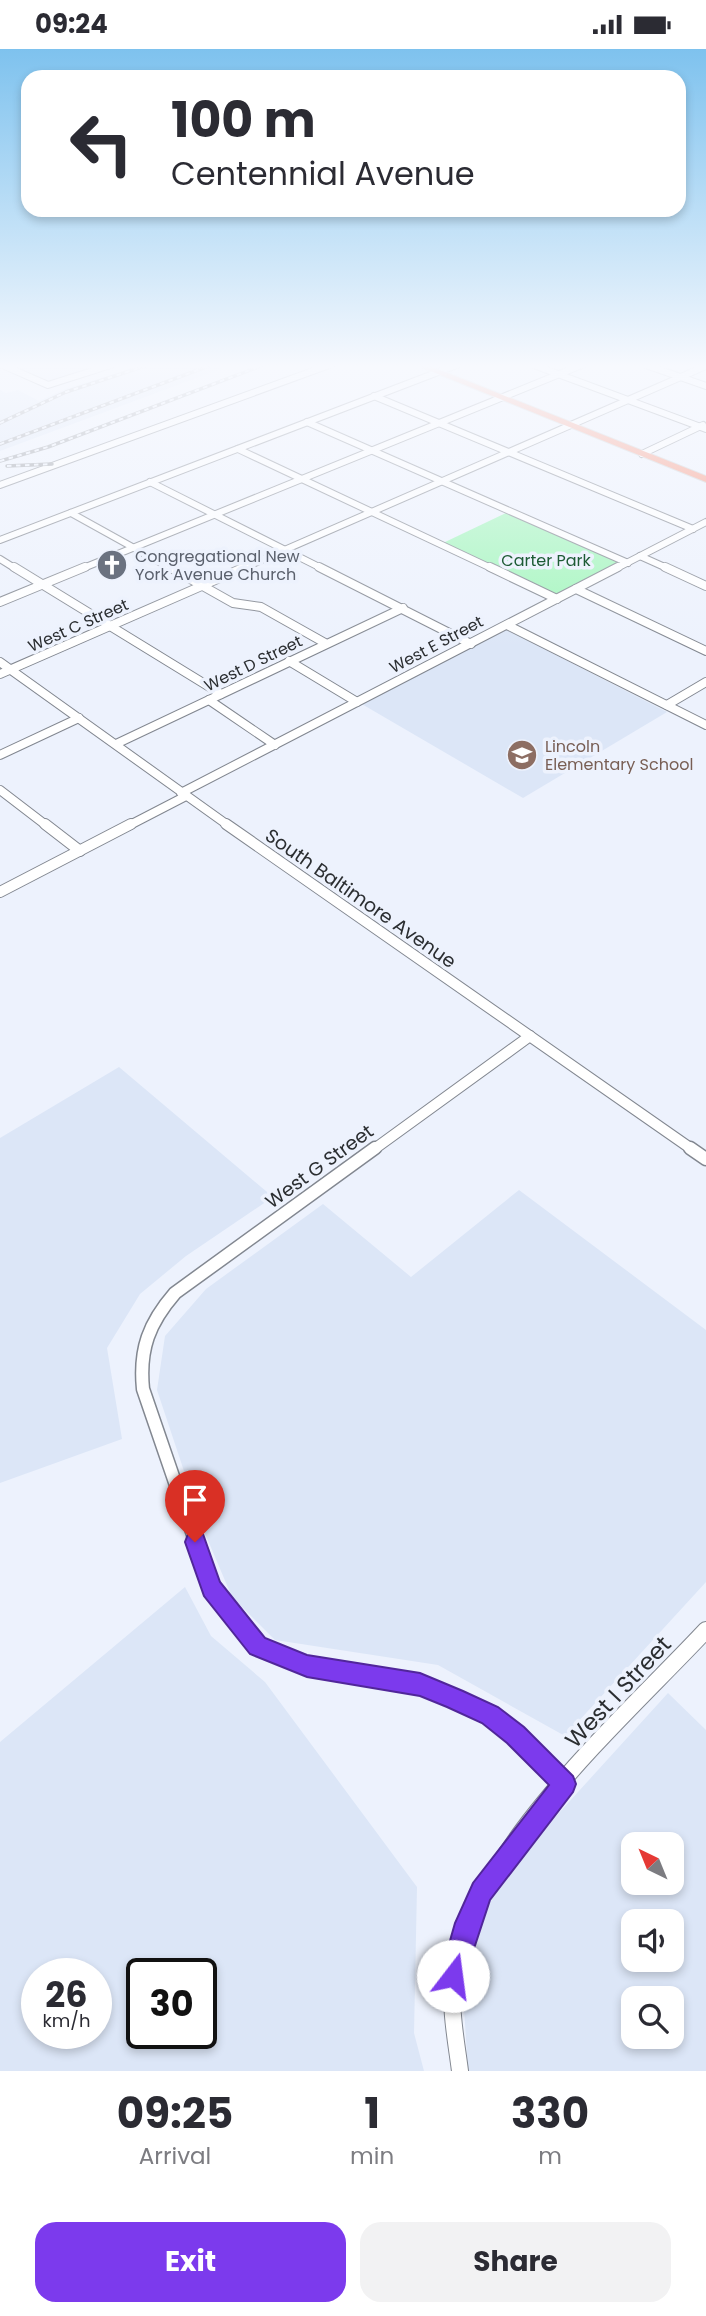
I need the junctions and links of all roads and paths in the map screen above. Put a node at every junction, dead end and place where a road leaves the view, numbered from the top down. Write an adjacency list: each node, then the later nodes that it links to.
1 (73, 458): 13 (street)
2 (213, 458): 12 (street)
3 (259, 458): 9 (street)
4 (351, 458): 9 (street)
5 (391, 458): 11 (street)
6 (494, 458): 11 (street, West C Street)
7 (526, 458): 17 (street)
8 (653, 458): 10 (highway)
9 (302, 478): 14 (street); 16 (street)
10 (706, 479)
11 (442, 481): 14 (street, West C Street); 23 (street)
12 (150, 482): 15 (street); 16 (street)
13 (0, 485)
14 (373, 511): 20 (street, West C Street); 28 (street)
15 (71, 513): 18 (street); 19 (street)
16 (214, 515): 19 (street); 20 (street)
17 (701, 526): 21 (street, West E Street)
18 (0, 540)
19 (133, 548): 24 (street); 25 (street)
20 (283, 550): 25 (street, West C Street); 30 (street)
21 (639, 556): 23 (street, West E Street); 26 (street)
22 (0, 559): 24 (street)
23 (628, 563): 27 (street, West E Street)
24 (43, 585): 29 (street); 32 (street)
25 (201, 586): 32 (street, West C Street); 33 (street)
26 (706, 586)
27 (576, 589): 28 (street, West E Street); 35 (street)
28 (557, 599): 31 (street, West E Street)
29 (0, 602)
30 (403, 608): 33 (street, West D Street); 34 (street)
31 (507, 625): 34 (street, West E Street); 44 (street)
32 (111, 626): 38 (street, West C Street); 41 (street)
33 (326, 643): 36 (street, West D Street)
34 (471, 644): 43 (street, West E Street)
35 (706, 651)
36 (289, 661): 41 (street, West D Street); 43 (street)
37 (0, 662): 38 (street, South Baltimore Avenue)
38 (11, 670): 39 (street, West C Street); 45 (street, South Baltimore Avenue)
39 (0, 674)
40 (706, 683): 44 (street)
41 (221, 694): 42 (street, West D Street)
42 (209, 700): 47 (street, West D Street); 48 (street)
43 (357, 702): 48 (street, West E Street)
44 (667, 705): 46 (street)
45 (79, 718): 47 (street, South Baltimore Avenue); 49 (street)
46 (706, 725)
47 (116, 744): 51 (street, South Baltimore Avenue)
48 (275, 745): 51 (street, West E Street)
49 (0, 755)
50 (0, 790): 52 (street)
51 (183, 794): 52 (street, West E Street); 54 (street, South Baltimore Avenue)
52 (80, 851): 53 (street, West E Street)
53 (0, 892)
54 (530, 1036): 55 (street, South Baltimore Avenue); 57 (street, West G Street)
55 (706, 1159)
56 (706, 1630): 57 (street, West I Street)
57 (564, 1784): 58 (street, West I Street)
58 (460, 2071)

